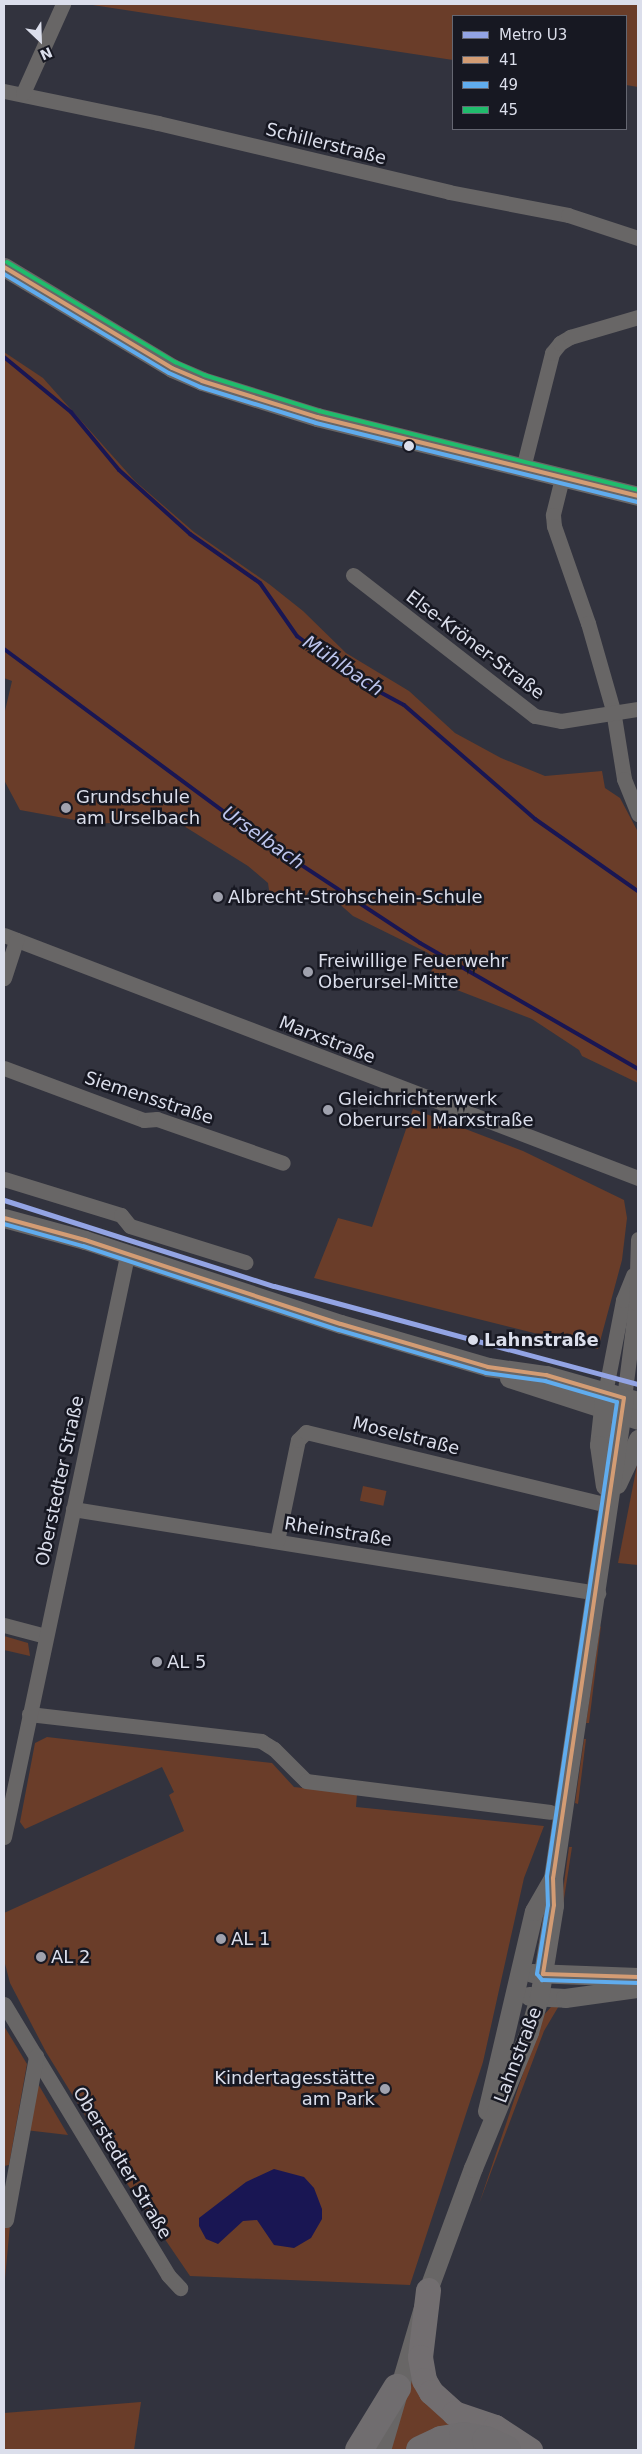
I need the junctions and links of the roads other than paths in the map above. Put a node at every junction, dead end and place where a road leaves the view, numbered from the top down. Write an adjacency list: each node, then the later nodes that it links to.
1 (63, 4): 3 (street)
2 (4, 91): 3 (street, Schillerstraße)
3 (23, 93): 4 (street, Schillerstraße)
4 (638, 238)
5 (4, 267): 7 (street)
6 (638, 317): 7 (street)
7 (523, 468): 8 (street)
8 (562, 478): 9 (street); 12 (street)
9 (638, 496)
10 (353, 575): 12 (street, Else-Kröner-Straße)
11 (638, 709): 12 (street, Else-Kröner-Straße)
12 (613, 710): 13 (street)
13 (638, 814)
14 (10, 938): 15 (street); 18 (street, Marxstraße)
15 (4, 978)
16 (4, 1068): 17 (street, Siemensstraße)
17 (283, 1163)
18 (638, 1178)
19 (4, 1179): 23 (street)
20 (4, 1218): 22 (street)
21 (638, 1239): 24 (street)
22 (127, 1256): 25 (street); 30 (street, Oberstedter Straße)
23 (245, 1262)
24 (635, 1267): 26 (street); 27 (street)
25 (488, 1367): 26 (street); 26 (street)
26 (604, 1401): 27 (street); 29 (street, Lahnstraße)
27 (631, 1409): 29 (street, Lahnstraße)
28 (638, 1440): 29 (street, Lahnstraße)
29 (608, 1505): 31 (street, Moselstraße); 32 (street, Lahnstraße)
30 (73, 1508): 31 (street, Rheinstraße); 34 (street, Oberstedter Straße)
31 (277, 1541): 32 (street, Rheinstraße)
32 (598, 1594): 38 (street, Lahnstraße)
33 (4, 1625): 34 (street)
34 (46, 1636): 35 (street, Oberstedter Straße)
35 (29, 1714): 36 (street); 37 (street, Oberstedter Straße)
36 (550, 1812)
37 (4, 1837)
38 (553, 1878): 39 (street, Lahnstraße); 40 (street, Lahnstraße)
39 (521, 1971): 40 (street); 43 (street, Lahnstraße)
40 (543, 1974): 41 (street); 44 (street, Lahnstraße)
41 (638, 1977)
42 (638, 1988): 44 (street)
43 (515, 1993): 44 (street); 47 (street, Lahnstraße)
44 (539, 1998): 47 (street, Lahnstraße)
45 (4, 2004): 46 (street, Oberstedter Straße)
46 (36, 2056): 48 (street); 49 (street, Oberstedter Straße)
47 (473, 2168): 50 (street, Lahnstraße)
48 (6, 2220)
49 (180, 2288)
50 (428, 2290): 51 (street, Lahnstraße); 56 (highway)
51 (397, 2388): 52 (highway); 53 (street, Lahnstraße)
52 (360, 2450)
53 (381, 2450)
54 (420, 2450): 55 (highway)
55 (507, 2450)
56 (530, 2450)

